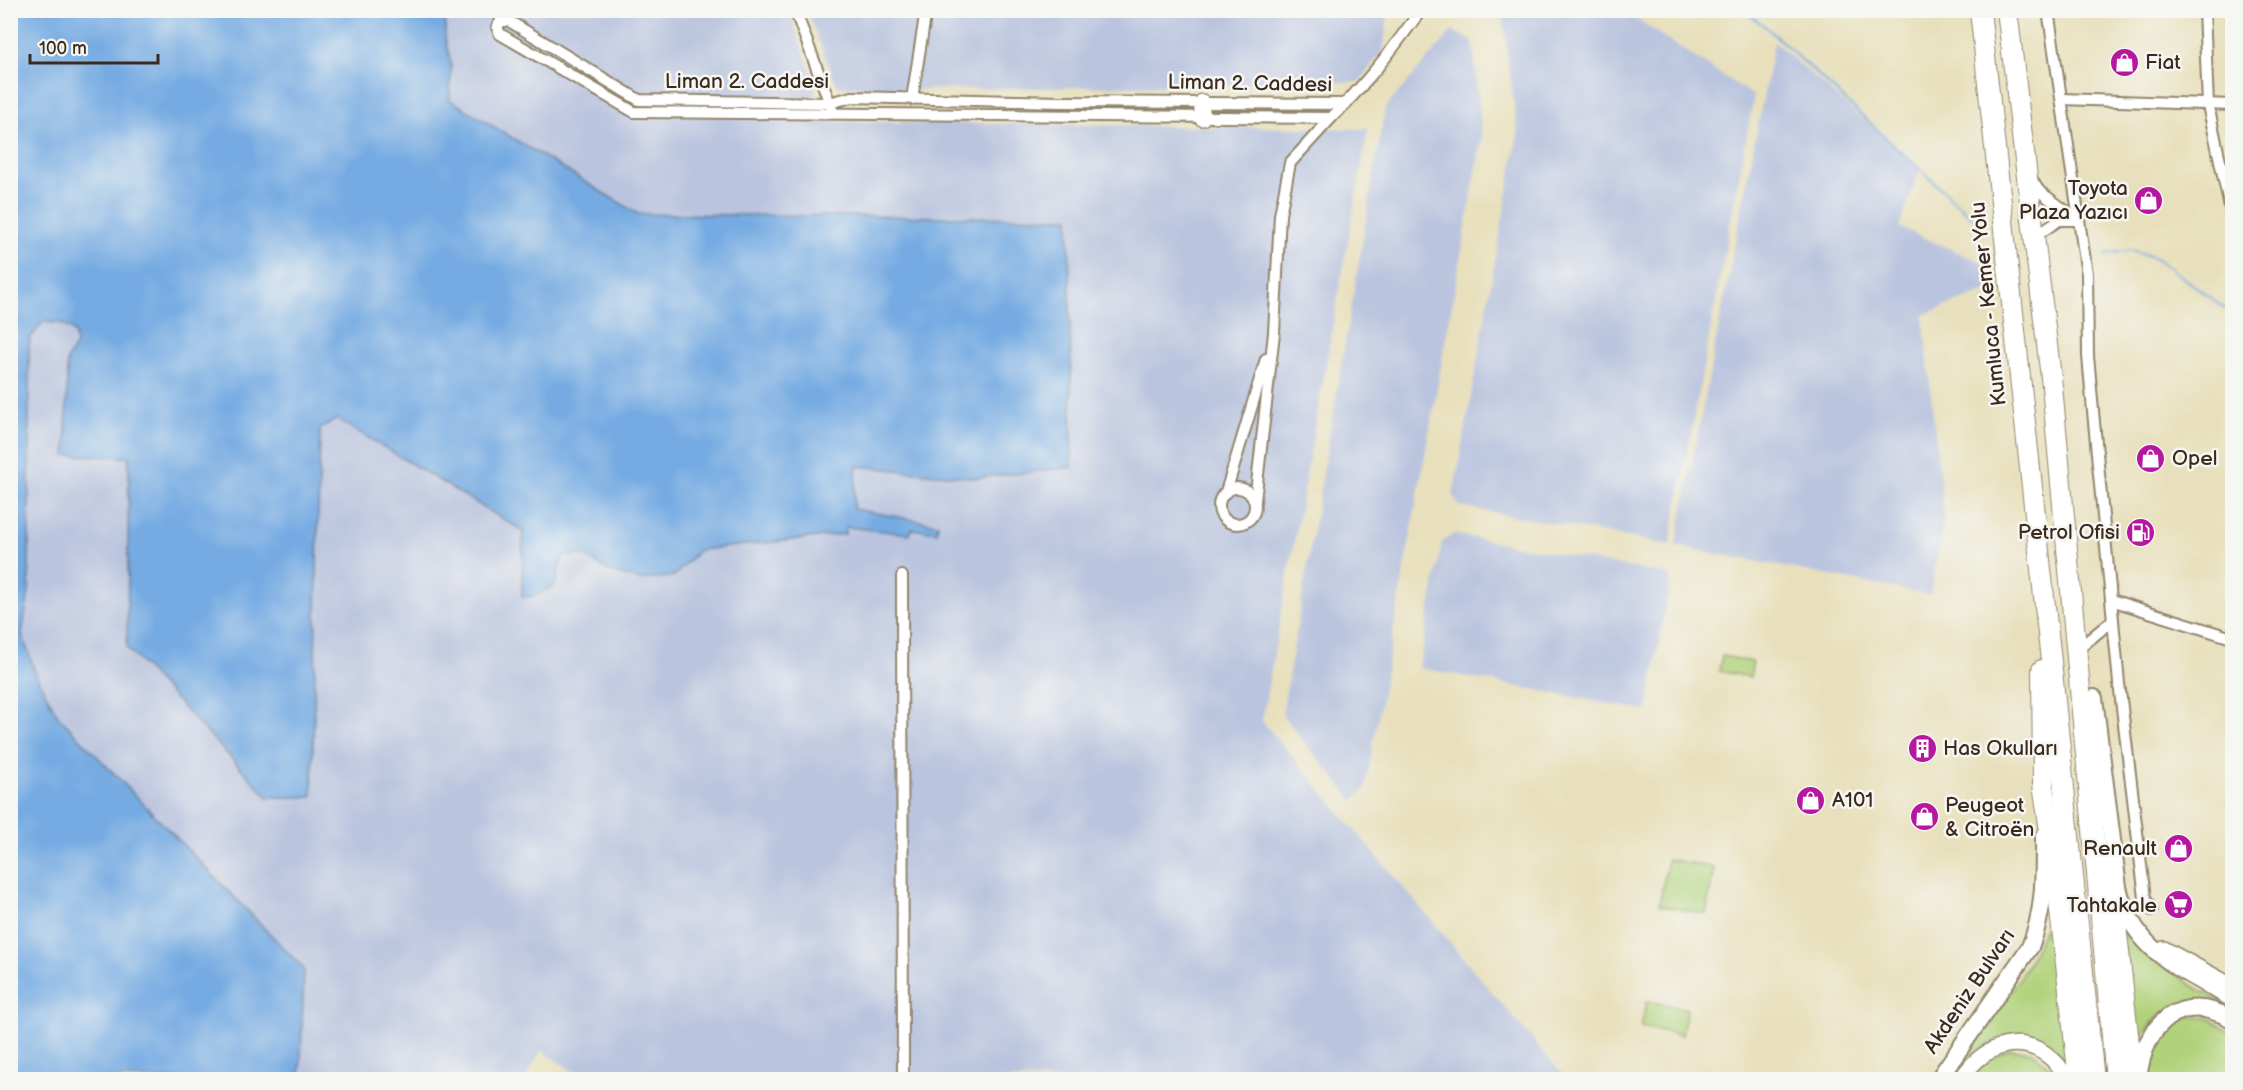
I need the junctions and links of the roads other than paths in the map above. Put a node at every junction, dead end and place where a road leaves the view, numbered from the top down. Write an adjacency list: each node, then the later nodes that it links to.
1 (795, 10): 12 (street)
2 (926, 10): 8 (street)
3 (1421, 10): 13 (street)
4 (1980, 10): 29 (highway, Kumluca - Kemer Yolu)
5 (2007, 10): 20 (highway)
6 (2048, 10): 10 (street)
7 (2204, 10): 14 (street)
8 (912, 99): 9 (street, Liman 2. Caddesi); 12 (street, Liman 2. Caddesi)
9 (925, 99): 11 (street, Liman 2. Caddesi); 17 (street)
10 (2061, 99): 14 (street); 22 (street)
11 (1202, 102): 13 (street, Liman 2. Caddesi); 18 (street)
12 (829, 103): 16 (street); 16 (street, Liman 2. Caddesi)
13 (1346, 104): 19 (street, Liman 2. Caddesi)
14 (2208, 105): 15 (street); 21 (street)
15 (2232, 105)
16 (835, 115): 17 (street, Liman 2. Caddesi)
17 (925, 116): 18 (street, Liman 2. Caddesi)
18 (1202, 118): 19 (street, Liman 2. Caddesi)
19 (1331, 118): 24 (street)
20 (2029, 177): 22 (street); 23 (highway)
21 (2232, 217)
22 (2078, 220): 23 (street); 30 (street)
23 (2035, 236): 28 (highway)
24 (1274, 333): 25 (street); 26 (street)
25 (1226, 492): 26 (street); 26 (street)
26 (1255, 501)
27 (902, 576): 41 (street)
28 (2071, 578): 33 (highway); 47 (highway)
29 (2043, 593): 35 (highway, Kumluca - Kemer Yolu); 46 (highway, Kumluca - Kemer Yolu)
30 (2111, 600): 31 (street); 32 (street)
31 (2113, 620): 33 (street); 37 (street)
32 (2232, 638)
33 (2084, 644): 34 (highway)
34 (2094, 698): 36 (main road); 48 (highway)
35 (2043, 784): 42 (main road, Akdeniz Bulvarı); 45 (highway, Kumluca - Kemer Yolu)
36 (2114, 855): 38 (street); 39 (main road)
37 (2152, 909)
38 (2232, 986)
39 (2232, 999)
40 (2232, 1019): 49 (main road)
41 (903, 1080)
42 (1938, 1080)
43 (1961, 1080): 44 (street)
44 (2068, 1080)
45 (2079, 1080)
46 (2094, 1080)
47 (2116, 1080)
48 (2133, 1080)
49 (2138, 1080)

